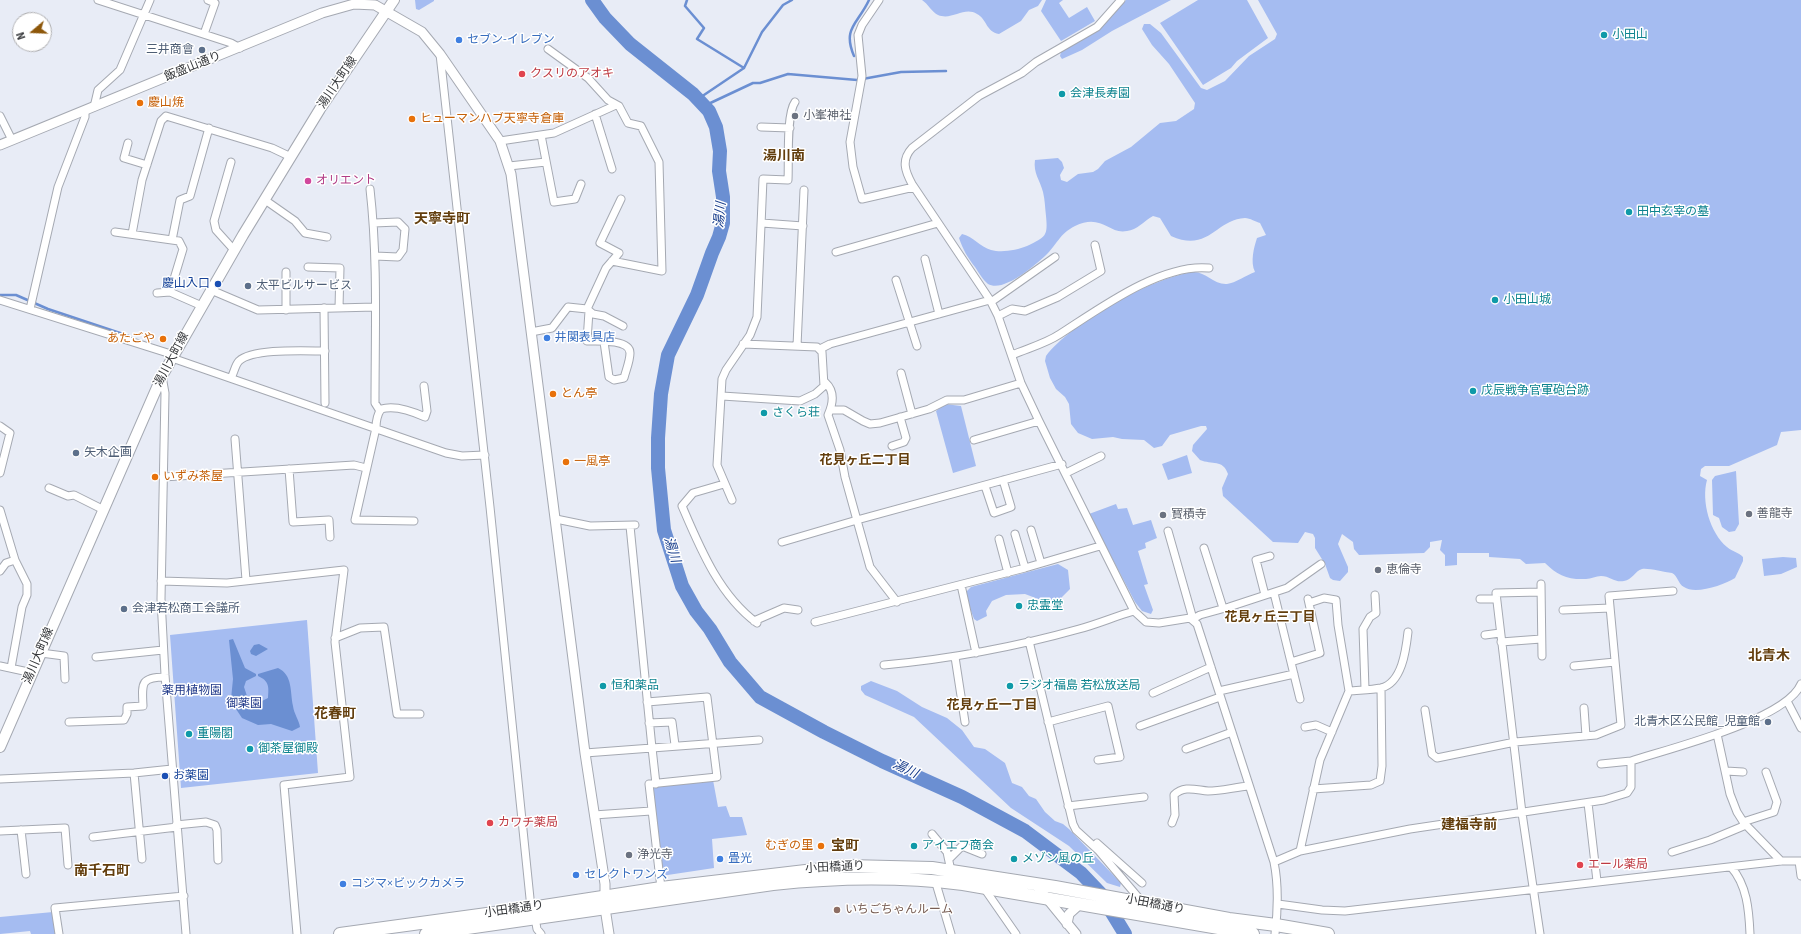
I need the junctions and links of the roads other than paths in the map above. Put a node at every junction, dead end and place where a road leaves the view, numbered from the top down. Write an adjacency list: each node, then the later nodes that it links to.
1 (98, 0): 8 (street)
2 (150, 0): 8 (street)
3 (208, 0): 9 (street)
4 (394, 0): 7 (main road, 湯川大町線)
5 (879, 0): 34 (street)
6 (1121, 0): 34 (street)
7 (387, 11): 10 (street, 飯盛山通り); 12 (street, 飯盛山通り); 27 (main road, 湯川大町線)
8 (144, 14): 9 (street); 15 (street)
9 (204, 34): 10 (street)
10 (240, 48): 15 (street, 飯盛山通り)
11 (548, 50): 14 (street)
12 (440, 54): 24 (street, 飯盛山通り); 101 (street)
13 (795, 102): 21 (street)
14 (616, 105): 17 (street); 53 (street)
15 (94, 108): 16 (street, 飯盛山通り)
16 (85, 111): 23 (street, 飯盛山通り); 67 (street)
17 (595, 114): 22 (street); 32 (street)
18 (0, 116): 23 (street)
19 (761, 127): 21 (street)
20 (209, 128): 27 (street); 30 (street); 46 (street)
21 (790, 128): 40 (street)
22 (541, 136): 24 (street); 29 (street)
23 (12, 140): 26 (street, 飯盛山通り)
24 (500, 141): 31 (street, 飯盛山通り)
25 (128, 143): 30 (street)
26 (0, 145)
27 (291, 157): 38 (main road, 湯川大町線)
28 (231, 162): 48 (street)
29 (546, 162): 31 (street); 33 (street)
30 (147, 165): 44 (street)
31 (509, 166): 74 (street, 飯盛山通り)
32 (612, 169)
33 (581, 184)
34 (914, 187): 41 (street)
35 (370, 189): 39 (street)
36 (804, 190): 42 (street)
37 (621, 199): 53 (street)
38 (265, 200): 45 (street); 48 (main road, 湯川大町線)
39 (374, 223): 50 (street); 50 (street)
40 (762, 223): 42 (street); 76 (street)
41 (938, 223): 49 (street); 62 (street)
42 (803, 226): 77 (street)
43 (115, 232): 44 (street)
44 (132, 234): 46 (street)
45 (327, 237)
46 (172, 240): 59 (street)
47 (1095, 246): 71 (street)
48 (234, 250): 58 (main road, 湯川大町線)
49 (836, 252)
50 (375, 256): 64 (street)
51 (1055, 257): 62 (street)
52 (924, 259): 70 (street)
53 (612, 261): 69 (street)
54 (308, 267): 66 (street)
55 (1209, 268): 81 (street)
56 (286, 272): 68 (street)
57 (896, 280): 72 (street)
58 (211, 290): 63 (main road, 湯川大町線); 68 (street)
59 (170, 292): 60 (street); 63 (street)
60 (157, 293)
61 (0, 300): 67 (street)
62 (991, 301): 70 (street); 71 (street)
63 (202, 306): 82 (main road, 湯川大町線)
64 (374, 307): 66 (street); 92 (street)
65 (324, 308): 66 (street); 68 (street); 80 (street)
66 (339, 308)
67 (30, 309): 82 (street)
68 (286, 310)
69 (588, 310): 73 (street); 74 (street); 75 (street)
70 (939, 314): 72 (street)
71 (998, 316): 81 (street)
72 (909, 322): 78 (street); 79 (street)
73 (623, 326)
74 (531, 332): 118 (street, 飯盛山通り)
75 (604, 342): 75 (street)
76 (743, 344): 77 (street); 89 (street)
77 (797, 346): 79 (street)
78 (917, 346)
79 (820, 349): 86 (street)
80 (325, 351): 85 (street); 90 (street)
81 (1012, 355): 87 (street)
82 (173, 356): 84 (main road, 湯川大町線); 85 (street)
83 (901, 372): 93 (street)
84 (162, 376): 110 (street); 116 (main road, 湯川大町線)
85 (231, 378): 97 (street)
86 (825, 382): 89 (street); 91 (street)
87 (1021, 383): 93 (street); 95 (street)
88 (424, 386): 92 (street)
89 (722, 396): 112 (street)
90 (326, 404)
91 (830, 410): 94 (street); 119 (street)
92 (380, 411): 97 (street)
93 (912, 414): 94 (street)
94 (900, 417): 100 (street)
95 (1039, 421): 99 (street); 104 (street)
96 (0, 426): 103 (street)
97 (376, 428): 101 (street); 105 (street)
98 (235, 439): 107 (street)
99 (974, 440)
100 (892, 446)
101 (484, 455): 264 (street)
102 (1101, 456): 109 (street)
103 (2, 461): 108 (street)
104 (1062, 464): 109 (street); 111 (street)
105 (366, 468): 106 (street); 120 (street)
106 (288, 470): 107 (street); 124 (street)
107 (236, 472): 110 (street); 136 (street)
108 (0, 473)
109 (1066, 473): 127 (street)
110 (163, 476): 137 (street)
111 (1003, 480): 113 (street); 113 (street)
112 (724, 484): 115 (street); 150 (street)
113 (985, 486): 119 (street)
114 (50, 488): 116 (street)
115 (732, 500)
116 (102, 509): 163 (main road, 湯川大町線)
117 (0, 510): 130 (street)
118 (556, 519): 187 (street); 209 (street, 飯盛山通り)
119 (857, 520): 126 (street); 147 (street)
120 (414, 522)
121 (1031, 530): 131 (street)
122 (1168, 531): 153 (street)
123 (1015, 534): 133 (street)
124 (330, 537)
125 (999, 539): 135 (street)
126 (782, 542)
127 (1100, 546): 131 (street); 152 (street)
128 (1204, 548): 148 (street)
129 (1270, 556): 143 (street)
130 (15, 560): 134 (street); 173 (street)
131 (1040, 564): 133 (street)
132 (1321, 564): 142 (street)
133 (1025, 568): 135 (street)
134 (0, 571)
135 (1008, 573): 139 (street)
136 (246, 580): 137 (street); 158 (street)
137 (161, 581): 162 (street)
138 (1541, 584): 141 (street)
139 (961, 585): 147 (street); 164 (street)
140 (1673, 591): 149 (street)
141 (1541, 592): 146 (street); 159 (street)
142 (1274, 593): 143 (street); 168 (street)
143 (1265, 595): 148 (street)
144 (1375, 595): 181 (street)
145 (1480, 599): 146 (street)
146 (1496, 599): 156 (street)
147 (897, 602): 154 (street)
148 (1223, 608): 153 (street)
149 (1610, 608): 151 (street); 169 (street)
150 (798, 610)
151 (1564, 610)
152 (1134, 611): 153 (street); 160 (street)
153 (1193, 619): 174 (street)
154 (815, 622)
155 (1408, 632): 180 (street)
156 (1500, 633): 157 (street); 161 (street)
157 (1485, 635)
158 (335, 638): 190 (street); 269 (street)
159 (1541, 639): 161 (street); 165 (street)
160 (1029, 641): 164 (street); 193 (street)
161 (1501, 642): 203 (street)
162 (164, 650): 166 (street); 177 (street)
163 (41, 653): 175 (main road, 湯川大町線); 178 (street)
164 (976, 653): 167 (street)
165 (1542, 656)
166 (96, 657)
167 (955, 657): 170 (street); 192 (street)
168 (1290, 662): 176 (street); 182 (street)
169 (1615, 662): 172 (street); 201 (street)
170 (884, 665)
171 (0, 666): 173 (street)
172 (1574, 666)
173 (11, 668): 175 (street)
174 (1211, 668): 183 (street); 184 (street)
175 (32, 673): 206 (main road, 湯川大町線)
176 (1294, 674): 184 (street); 185 (street)
177 (165, 677): 191 (street); 213 (street)
178 (65, 679)
179 (1801, 684): 186 (street)
180 (1381, 688): 181 (street); 221 (street)
181 (1365, 689): 182 (street)
182 (1349, 691): 199 (street)
183 (1153, 693)
184 (1219, 694): 195 (street); 198 (street)
185 (1300, 699)
186 (1787, 701): 197 (street); 200 (street)
187 (647, 702): 194 (street); 204 (street)
188 (1584, 708): 201 (street)
189 (1424, 710): 203 (street)
190 (420, 714)
191 (69, 722)
192 (965, 722)
193 (1048, 722): 210 (street); 224 (street)
194 (649, 724): 205 (street); 207 (street)
195 (1140, 726)
196 (1305, 727): 199 (street)
197 (1801, 728)
198 (1232, 732): 208 (street); 220 (street)
199 (1332, 732): 221 (street)
200 (1717, 734): 211 (street); 214 (street)
201 (1586, 736): 203 (street)
202 (759, 740): 204 (street)
203 (1515, 742): 226 (street)
204 (713, 743): 205 (street); 219 (street)
205 (675, 745): 207 (street)
206 (0, 747)
207 (652, 748): 209 (street); 219 (street)
208 (1186, 749)
209 (585, 753): 227 (street, 飯盛山通り)
210 (1098, 760)
211 (1631, 761): 212 (street); 223 (street)
212 (1601, 764)
213 (172, 769): 217 (street); 230 (street)
214 (1726, 771): 215 (street); 229 (street)
215 (1743, 772)
216 (1766, 772): 229 (street)
217 (134, 773): 218 (street); 234 (street)
218 (0, 779)
219 (656, 784): 225 (street)
220 (1249, 786): 228 (street); 245 (street)
221 (1313, 788): 237 (street)
222 (1144, 797): 224 (street)
223 (1588, 803): 226 (street); 252 (street)
224 (1068, 806): 231 (street)
225 (651, 811): 227 (street); 256 (street)
226 (1522, 813): 237 (street); 257 (street)
227 (594, 815): 260 (street, 飯盛山通り)
228 (1172, 822)
229 (1745, 824): 238 (street); 243 (street)
230 (176, 826): 234 (street); 242 (street); 258 (street)
231 (1074, 826): 253 (street); 261 (street)
232 (21, 830): 233 (street); 246 (street); 249 (street)
233 (0, 831)
234 (139, 832): 236 (street); 240 (street)
235 (932, 834): 241 (street)
236 (93, 837)
237 (1300, 851): 245 (street)
238 (1672, 852)
239 (982, 854): 241 (street)
240 (142, 859)
241 (949, 859): 248 (street)
242 (218, 860)
243 (1781, 861): 244 (street); 247 (street)
244 (1800, 861): 250 (street)
245 (1274, 862): 263 (street)
246 (68, 865)
247 (1731, 867): 252 (street); 280 (street)
248 (951, 871): 254 (main road, 小田橋通り); 256 (main road, 小田橋通り)
249 (26, 874)
250 (1801, 876)
251 (935, 880): 255 (main road, 小田橋通り); 260 (main road, 小田橋通り); 274 (street)
252 (1597, 881): 257 (street)
253 (1142, 883)
254 (1036, 885): 259 (street); 261 (main road, 小田橋通り)
255 (984, 887): 259 (main road, 小田橋通り); 275 (street)
256 (661, 888): 260 (main road, 小田橋通り)
257 (1532, 890): 263 (street); 279 (street)
258 (184, 896): 267 (street); 268 (street)
259 (1046, 898): 262 (main road, 小田橋通り); 265 (street)
260 (605, 902): 264 (main road, 小田橋通り); 273 (street, 飯盛山通り)
261 (1140, 902): 266 (main road, 小田橋通り)
262 (1080, 904): 265 (street); 277 (main road, 小田橋通り)
263 (1278, 904): 266 (street)
264 (533, 913): 270 (main road, 小田橋通り); 271 (main road, 小田橋通り); 272 (street)
265 (1067, 924): 276 (street)
266 (1275, 929): 278 (main road, 小田橋通り)
267 (59, 934)
268 (186, 934)
269 (297, 934)
270 (340, 934)
271 (426, 934)
272 (541, 934)
273 (609, 934)
274 (950, 934)
275 (1016, 934)
276 (1076, 934)
277 (1253, 934)
278 (1328, 934)
279 (1540, 934)
280 (1750, 934)

